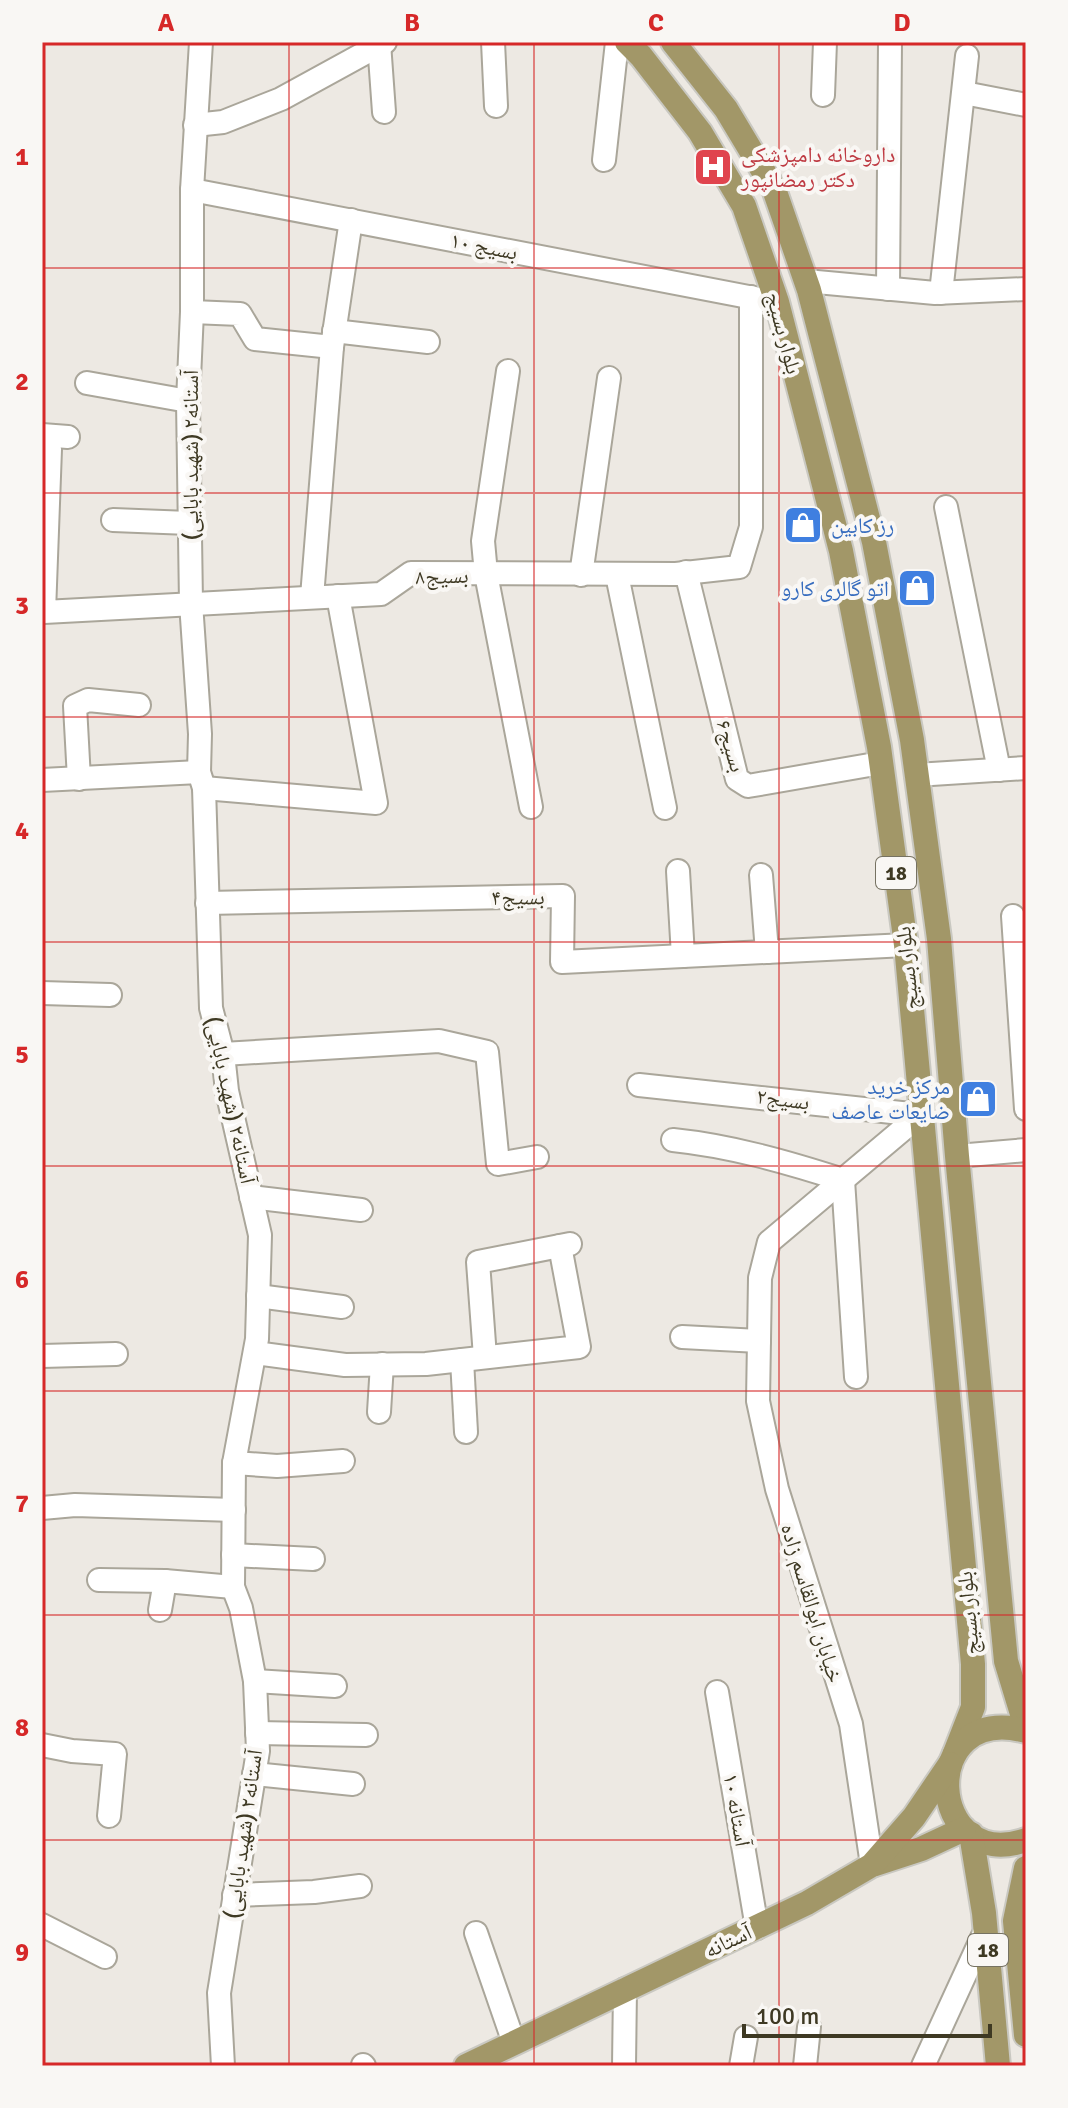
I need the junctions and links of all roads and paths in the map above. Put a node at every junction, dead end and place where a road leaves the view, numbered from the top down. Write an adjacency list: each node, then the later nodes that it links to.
1 (201, 42): 15 (street, آستانه۲ (شهید بابایی))
2 (493, 42): 13 (street)
3 (617, 42): 16 (street)
4 (627, 42): 24 (main road, بلوار بسیج / 18)
5 (673, 42): 19 (main road, بلوار بسیج / 18)
6 (825, 42): 11 (street)
7 (890, 42): 20 (street)
8 (382, 43): 14 (street); 15 (street)
9 (967, 56): 10 (street)
10 (964, 93): 12 (street); 22 (street)
11 (823, 95)
12 (1026, 105)
13 (496, 106)
14 (384, 112)
15 (195, 125): 17 (street, آستانه۲ (شهید بابایی))
16 (604, 160)
17 (192, 190): 18 (street, بسیج ۱۰); 25 (street, آستانه۲ (شهید بابایی))
18 (351, 220): 23 (street, بسیج ۱۰); 26 (street)
19 (806, 281): 20 (street); 47 (main road, بلوار بسیج / 18)
20 (888, 289): 22 (street)
21 (1026, 289): 22 (street)
22 (941, 293)
23 (751, 297): 24 (street, بسیج ۱۰); 36 (street, بسیج۸)
24 (777, 302): 44 (main road, بلوار بسیج / 18)
25 (192, 312): 26 (street); 31 (street, آستانه۲ (شهید بابایی))
26 (333, 339): 27 (street); 41 (street)
27 (428, 342)
28 (508, 371): 37 (street)
29 (609, 378): 38 (street)
30 (87, 383): 31 (street)
31 (188, 401): 35 (street, آستانه۲ (شهید بابایی))
32 (53, 440): 42 (street, بسیج۸)
33 (946, 507): 46 (street)
34 (113, 520): 35 (street)
35 (189, 523): 42 (street, آستانه۲ (شهید بابایی))
36 (686, 572): 39 (street, بسیج۸); 44 (street, بسیج۶)
37 (486, 574): 38 (street, بسیج۸); 40 (street, بسیج۸); 51 (street)
38 (581, 575): 39 (street, بسیج۸)
39 (617, 575): 52 (street)
40 (338, 596): 41 (street, بسیج۸); 50 (street)
41 (312, 597): 42 (street, بسیج۸)
42 (191, 603): 50 (street, آستانه۲ (شهید بابایی))
43 (139, 705): 48 (street)
44 (881, 763): 57 (main road, بلوار بسیج / 18)
45 (1026, 768): 46 (street)
46 (999, 770): 47 (street)
47 (916, 775): 68 (main road, بلوار بسیج / 18)
48 (79, 779): 49 (street); 50 (street)
49 (42, 780)
50 (202, 780): 55 (street, آستانه۲ (شهید بابایی))
51 (531, 807)
52 (665, 808)
53 (678, 871): 59 (street)
54 (761, 875): 58 (street)
55 (207, 903): 59 (street, بسیج۴); 62 (street, آستانه۲ (شهید بابایی))
56 (1013, 916): 64 (street)
57 (906, 945): 58 (street, بسیج۴); 65 (main road, بلوار بسیج / 18)
58 (767, 952): 59 (street, بسیج۴)
59 (683, 956)
60 (42, 993): 61 (street)
61 (110, 995)
62 (223, 1054): 69 (street); 71 (street, آستانه۲ (شهید بابایی))
63 (639, 1085): 65 (street, بسیج۲)
64 (1026, 1109)
65 (920, 1115): 70 (street); 104 (main road, بلوار بسیج / 18)
66 (673, 1140): 70 (street)
67 (1026, 1150): 68 (street)
68 (957, 1156): 99 (main road, بلوار بسیج / 18)
69 (537, 1157)
70 (843, 1180): 76 (street, خیابان ابوالقاسم زاده); 83 (street)
71 (251, 1197): 72 (street); 73 (street, آستانه۲ (شهید بابایی))
72 (361, 1210)
73 (258, 1296): 74 (street); 77 (street, آستانه۲ (شهید بابایی))
74 (342, 1307)
75 (682, 1337): 76 (street)
76 (759, 1341): 110 (street, خیابان ابوالقاسم زاده)
77 (255, 1353): 82 (street); 87 (street, آستانه۲ (شهید بابایی))
78 (116, 1354): 79 (street)
79 (42, 1356)
80 (485, 1357): 80 (street); 81 (street)
81 (462, 1360): 82 (street); 85 (street)
82 (382, 1364): 84 (street)
83 (856, 1377)
84 (379, 1412)
85 (466, 1432)
86 (343, 1461): 87 (street)
87 (234, 1463): 89 (street, آستانه۲ (شهید بابایی))
88 (42, 1508): 89 (street)
89 (234, 1510): 90 (street, آستانه۲ (شهید بابایی))
90 (233, 1555): 91 (street); 94 (street, آستانه۲ (شهید بابایی))
91 (313, 1559)
92 (99, 1580): 93 (street)
93 (165, 1581): 94 (street); 95 (street)
94 (233, 1587): 96 (street, آستانه۲ (شهید بابایی))
95 (160, 1610)
96 (255, 1681): 97 (street); 101 (street, آستانه۲ (شهید بابایی))
97 (335, 1686)
98 (717, 1692): 117 (street, آستانه ۱۰)
99 (1021, 1695): 100 (main road, بلوار بسیج / 18)
100 (1026, 1729): 104 (main road, 18)
101 (257, 1733): 102 (street); 105 (street, آستانه۲ (شهید بابایی))
102 (366, 1735)
103 (42, 1745): 107 (street)
104 (952, 1758): 108 (main road, 18); 110 (main road, آستانه)
105 (254, 1774): 106 (street); 113 (street, آستانه۲ (شهید بابایی))
106 (353, 1784)
107 (109, 1816)
108 (968, 1832): 109 (main road); 110 (main road); 115 (main road, 18)
109 (1026, 1840)
110 (872, 1865): 117 (main road, آستانه)
111 (1026, 1868): 114 (main road, 18)
112 (360, 1886): 113 (street)
113 (234, 1895): 125 (street, آستانه۲ (شهید بابایی))
114 (1016, 1909): 115 (main road); 122 (main road, 18)
115 (985, 1921): 130 (street); 131 (main road, 18)
116 (42, 1925): 119 (street)
117 (757, 1928): 120 (main road, آستانه)
118 (476, 1933): 124 (street)
119 (105, 1957)
120 (625, 1989): 124 (main road, آستانه); 127 (street)
121 (809, 2027): 129 (street)
122 (1026, 2035)
123 (746, 2037): 128 (street)
124 (514, 2043): 126 (main road, آستانه)
125 (223, 2066)
126 (466, 2066)
127 (624, 2066)
128 (741, 2066)
129 (805, 2066)
130 (923, 2066)
131 (998, 2066)

